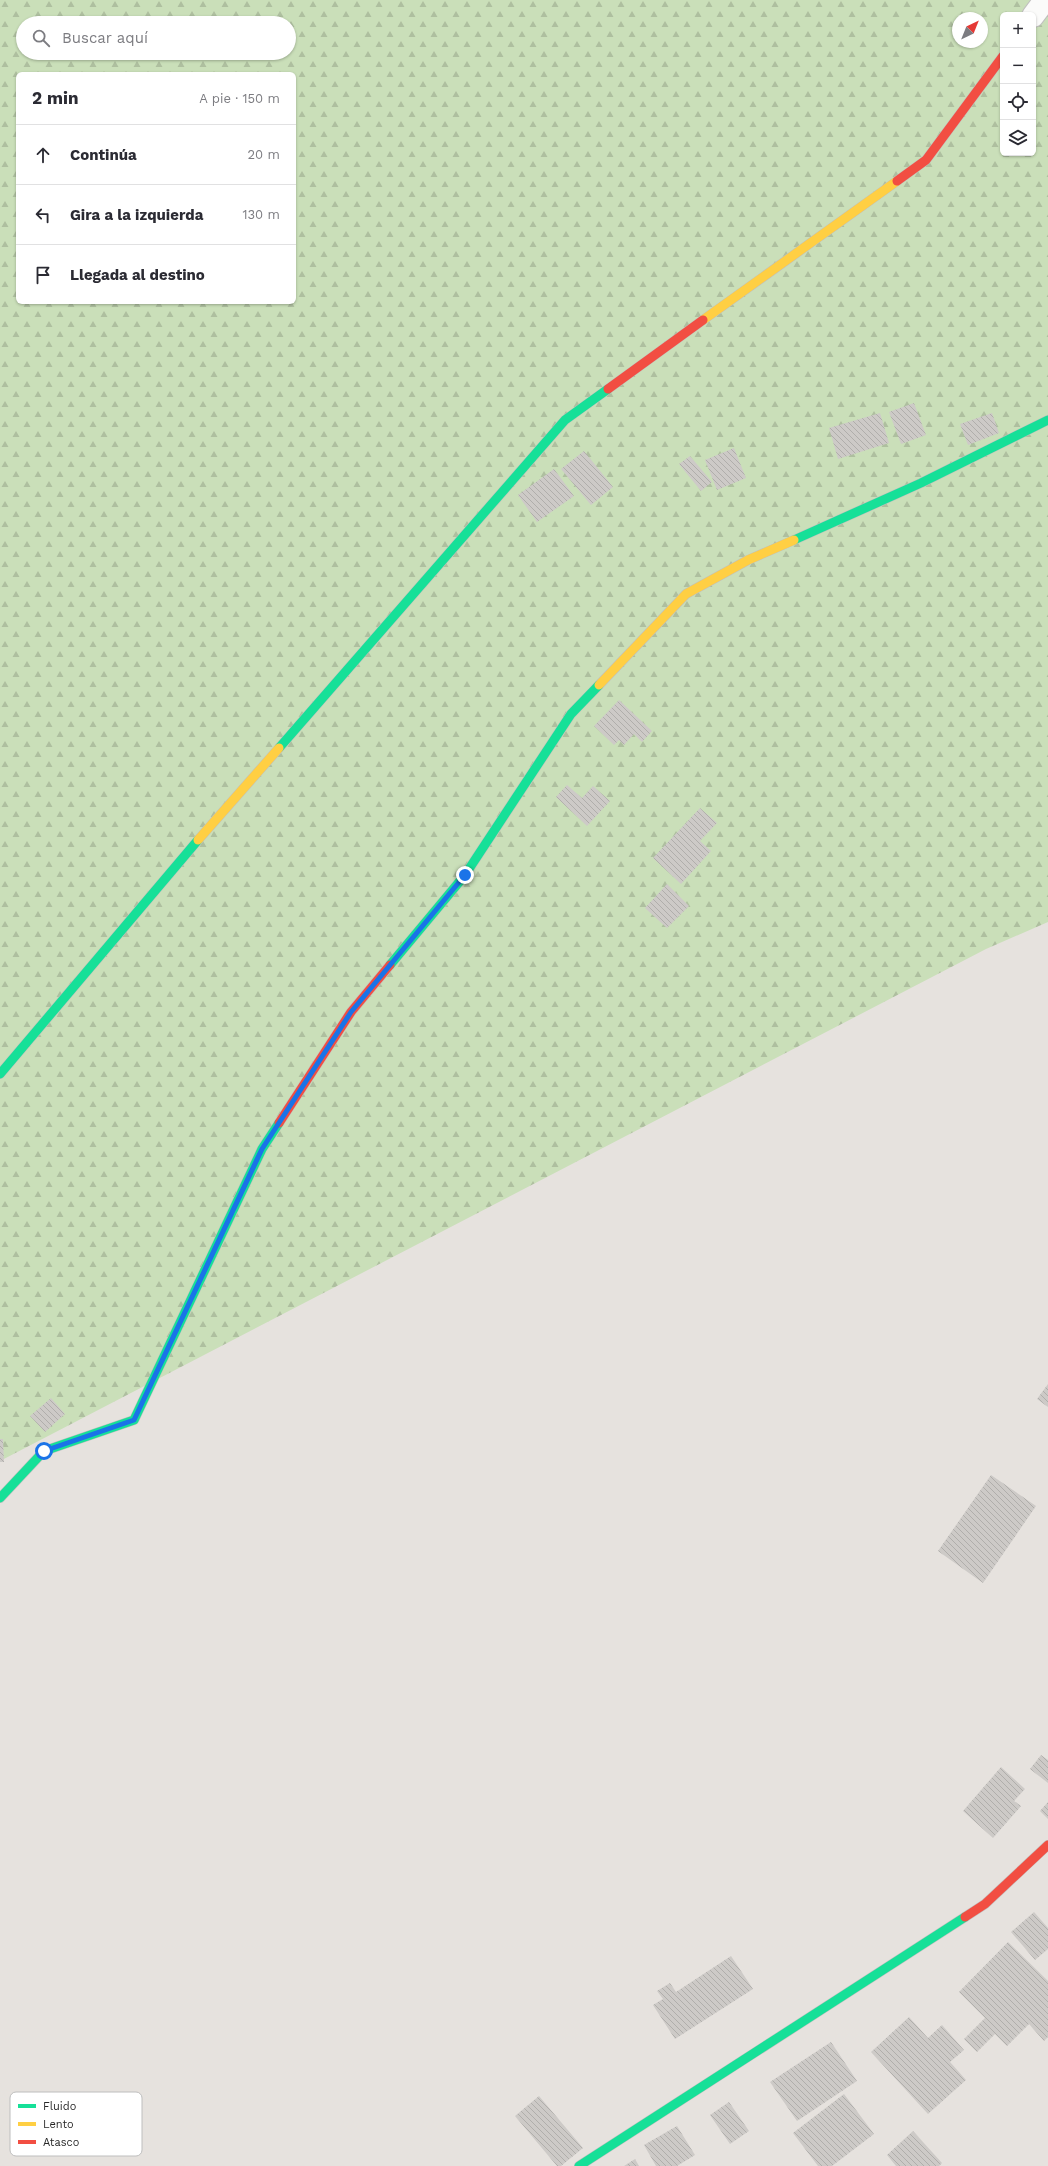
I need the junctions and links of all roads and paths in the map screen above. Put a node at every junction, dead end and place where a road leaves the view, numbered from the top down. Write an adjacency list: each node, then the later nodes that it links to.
1 (1045, 0): 2 (street)
2 (1036, 12)
3 (1000, 60): 5 (street)
4 (1048, 420): 6 (street)
5 (0, 1074)
6 (0, 1498)
7 (1048, 1845): 8 (street)
8 (579, 2166)

